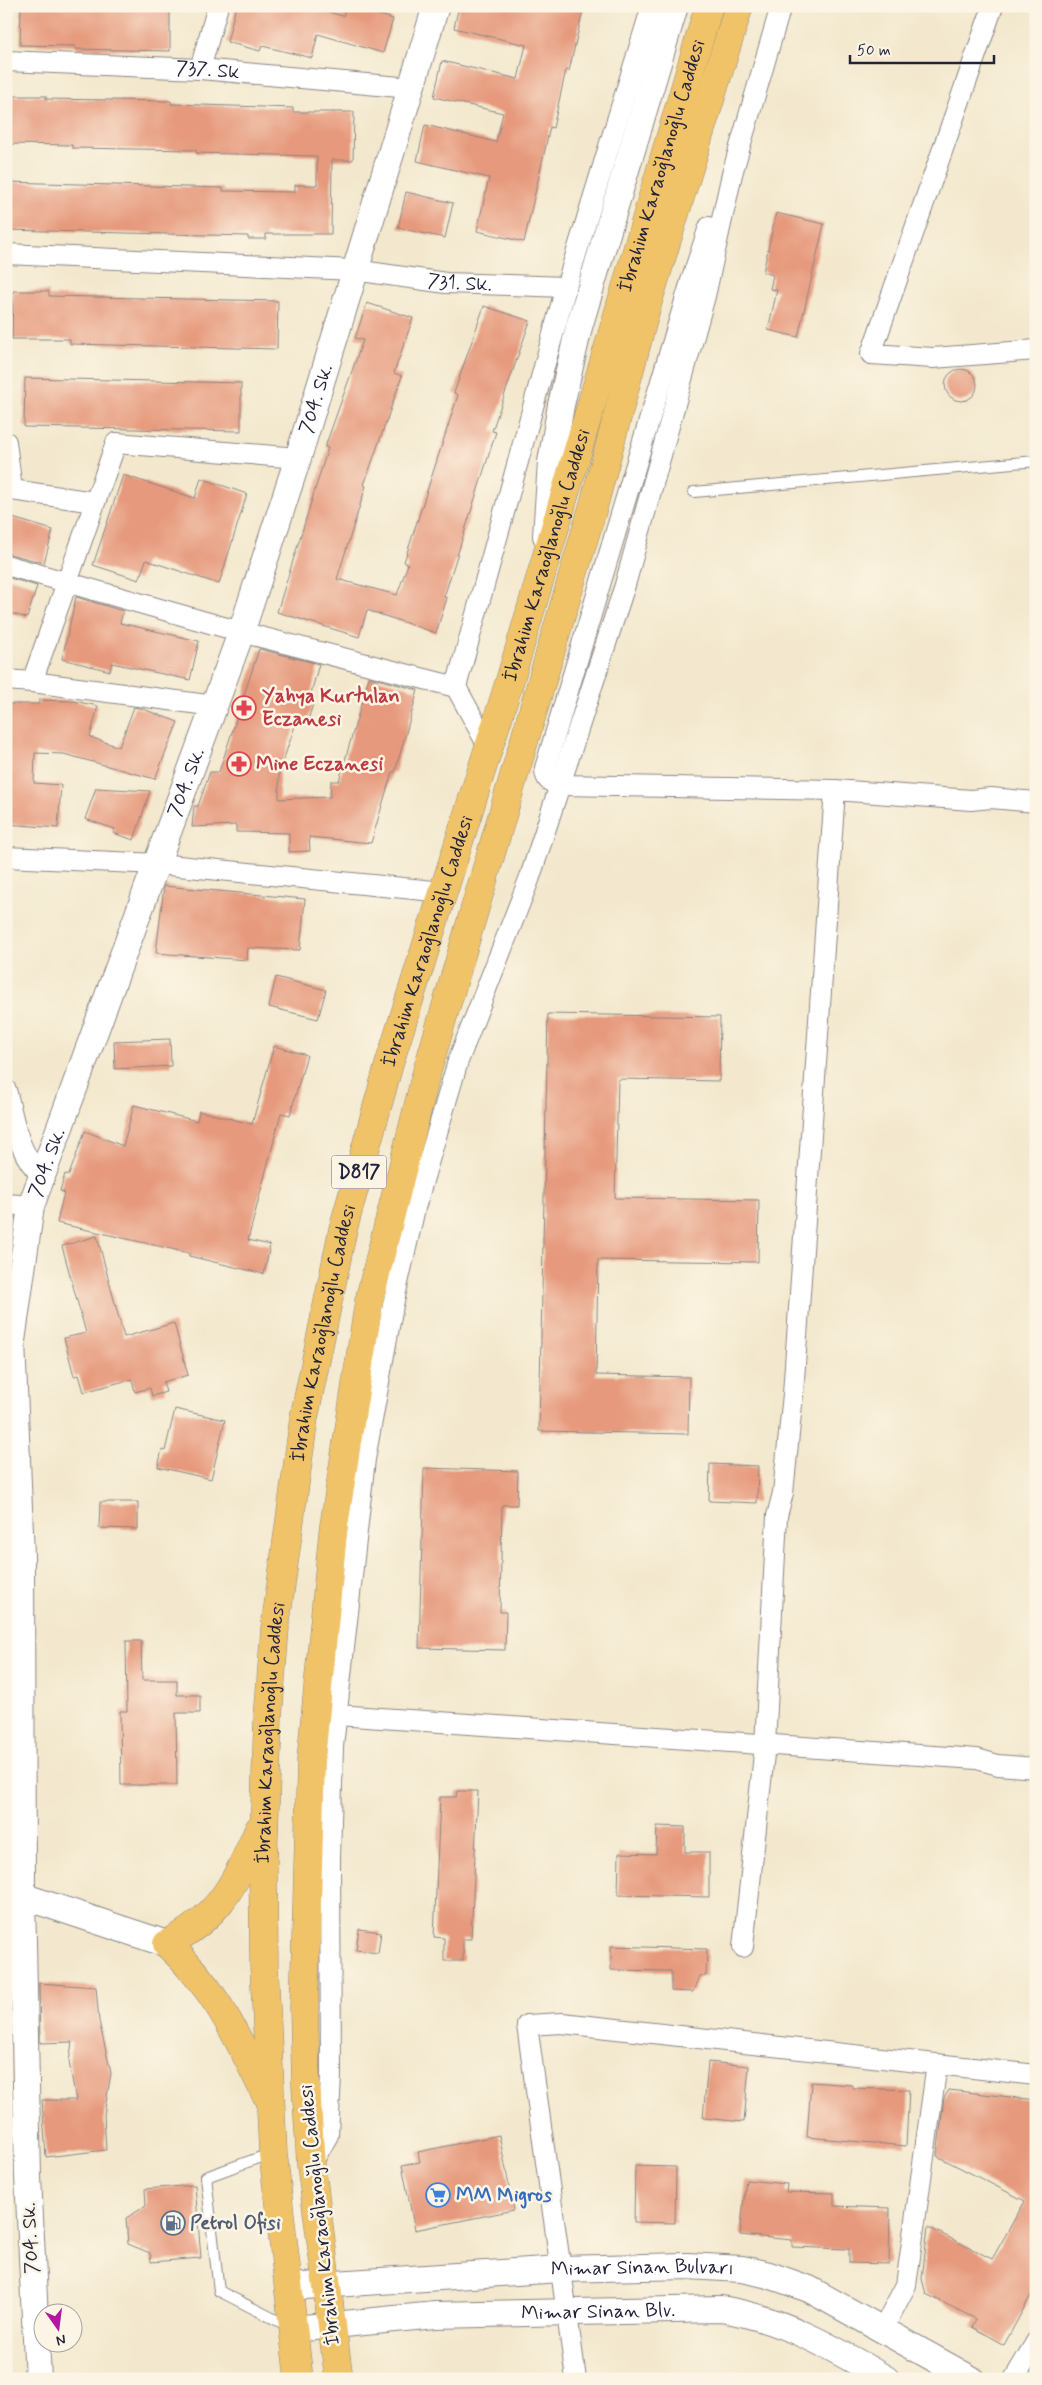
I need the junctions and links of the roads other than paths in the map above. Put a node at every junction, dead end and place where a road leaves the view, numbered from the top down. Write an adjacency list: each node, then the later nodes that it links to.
1 (218, 6): 10 (street)
2 (436, 6): 11 (street, 704. Sk.)
3 (652, 6): 15 (street)
4 (675, 6): 25 (street)
5 (709, 6): 25 (highway, İbrahim Karaoğlanoğlu Caddesi / D817)
6 (739, 6): 55 (highway, İbrahim Karaoğlanoğlu Caddesi / D817)
7 (781, 6): 12 (street)
8 (993, 6): 16 (street)
9 (6, 61): 10 (street, 737. Sk)
10 (200, 69): 11 (street, 737. Sk)
11 (411, 88): 14 (street, 704. Sk.)
12 (732, 174): 21 (street); 22 (street)
13 (6, 254): 14 (street, 731. Sk.)
14 (354, 270): 15 (street, 731. Sk.); 18 (street, 704. Sk.)
15 (566, 287): 30 (street)
16 (1036, 350)
17 (6, 442): 23 (street)
18 (298, 458): 23 (street); 27 (street, 704. Sk.)
19 (1036, 461): 20 (lane)
20 (694, 492)
21 (626, 496): 22 (street); 33 (street)
22 (649, 501): 33 (street)
23 (94, 502): 26 (street)
24 (6, 565): 26 (street)
25 (544, 565): 32 (highway, İbrahim Karaoğlanoğlu Caddesi / D817)
26 (66, 582): 27 (street); 29 (street)
27 (241, 632): 30 (street); 31 (street, 704. Sk.)
28 (6, 680): 29 (street)
29 (32, 682): 31 (street)
30 (456, 687): 32 (street)
31 (215, 706): 37 (street, 704. Sk.)
32 (488, 746): 38 (highway, İbrahim Karaoğlanoğlu Caddesi / D817)
33 (560, 785): 34 (street); 43 (street)
34 (835, 790): 35 (street); 45 (street)
35 (1036, 802)
36 (6, 857): 37 (street)
37 (158, 864): 38 (street); 40 (street, 704. Sk.)
38 (444, 892): 47 (highway, İbrahim Karaoğlanoğlu Caddesi / D817)
39 (6, 1090): 40 (street)
40 (42, 1175): 41 (street, 704. Sk.)
41 (19, 1205): 42 (street, 704. Sk.)
42 (9, 1341): 44 (street, 704. Sk.)
43 (336, 1715): 45 (street); 55 (street)
44 (14, 1738): 48 (street, 704. Sk.)
45 (765, 1745): 46 (street); 50 (street)
46 (1036, 1768)
47 (264, 1816): 49 (highway); 53 (highway, İbrahim Karaoğlanoğlu Caddesi / D817)
48 (14, 1896): 49 (street); 64 (street, 704. Sk.)
49 (167, 1944): 53 (highway)
50 (743, 1947)
51 (937, 2064): 52 (street); 56 (street); 62 (street)
52 (1036, 2075)
53 (270, 2103): 54 (highway, İbrahim Karaoğlanoğlu Caddesi / D817)
54 (273, 2153): 58 (highway, İbrahim Karaoğlanoğlu Caddesi / D817); 61 (lane)
55 (311, 2164): 57 (highway, İbrahim Karaoğlanoğlu Caddesi / D817)
56 (560, 2269): 57 (street, Mimar Sinan Bulvarı); 59 (street); 62 (street, Mimar Sinan Bulvarı)
57 (325, 2284): 58 (street, Mimar Sinan Bulvarı); 60 (highway, İbrahim Karaoğlanoğlu Caddesi / D817)
58 (289, 2287): 61 (highway, İbrahim Karaoğlanoğlu Caddesi / D817)
59 (566, 2311): 60 (street, Mimar Sinan Blv.); 67 (street); 68 (street, Mimar Sinan Blv.)
60 (330, 2325): 61 (street, Mimar Sinan Blv.); 66 (highway, İbrahim Karaoğlanoğlu Caddesi / D817)
61 (294, 2329): 65 (highway, İbrahim Karaoğlanoğlu Caddesi / D817)
62 (883, 2329): 69 (street, Mimar Sinan Bulvarı)
63 (1036, 2342): 70 (street)
64 (38, 2379)
65 (299, 2379)
66 (339, 2379)
67 (576, 2379)
68 (886, 2379)
69 (970, 2379)
70 (1014, 2379)

